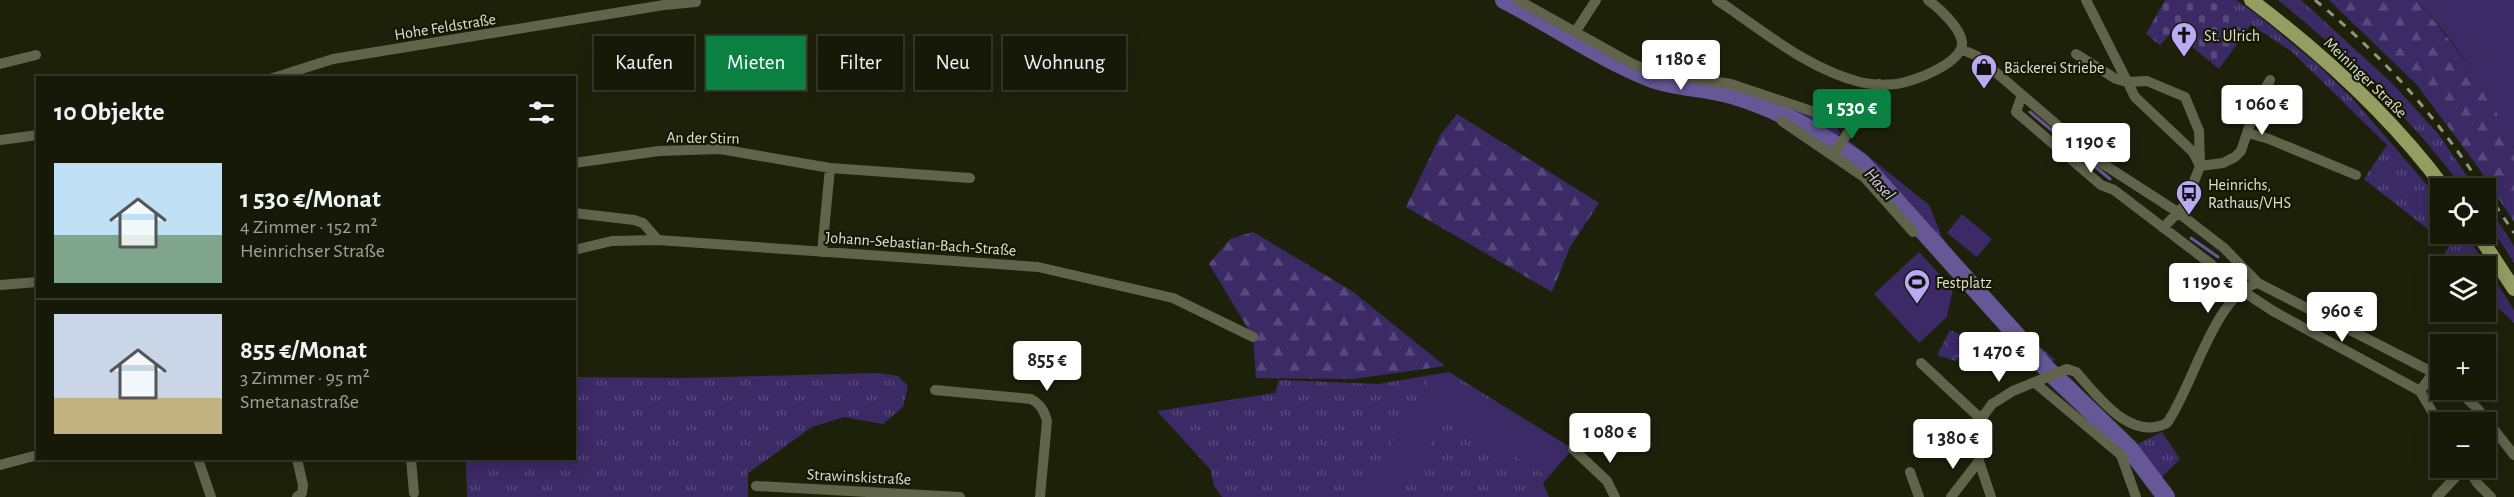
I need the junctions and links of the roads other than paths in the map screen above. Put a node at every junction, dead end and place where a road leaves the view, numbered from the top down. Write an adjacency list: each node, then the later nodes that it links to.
1 (1518, 0): 8 (street)
2 (1596, 0): 8 (street)
3 (1717, 0): 16 (street)
4 (1928, 0): 9 (street)
5 (2086, 0): 15 (street)
6 (2251, 0): 31 (main road, Meininger Straße)
7 (696, 2): 13 (street, Hohe Feldstraße)
8 (1576, 31): 19 (street)
9 (1961, 50): 16 (street); 17 (street)
10 (2076, 54): 15 (street)
11 (36, 55): 12 (street)
12 (0, 64)
13 (279, 76)
14 (2270, 80): 20 (street)
15 (2127, 82): 26 (street); 26 (street)
16 (1879, 84): 19 (street)
17 (2022, 95): 23 (street); 23 (street)
18 (1782, 121): 24 (street)
19 (1853, 125): 24 (street)
20 (2248, 133): 26 (street); 28 (street)
21 (36, 135): 22 (street)
22 (0, 140)
23 (2069, 146): 30 (street); 32 (street)
24 (1833, 155): 36 (street)
25 (576, 163): 27 (street, An der Stirn)
26 (2200, 166): 33 (street)
27 (830, 168): 29 (street, An der Stirn); 40 (street)
28 (2356, 175)
29 (970, 178)
30 (2122, 178): 32 (street); 33 (street)
31 (2437, 178)
32 (2114, 190): 35 (street)
33 (2176, 211): 35 (street); 41 (street)
34 (576, 213): 37 (street)
35 (2163, 228): 41 (street)
36 (1912, 232)
37 (658, 240): 39 (street, Johann-Sebastian-Bach-Straße); 40 (street, Johann-Sebastian-Bach-Straße)
38 (2485, 244): 45 (main road)
39 (576, 250)
40 (822, 252): 47 (street, Johann-Sebastian-Bach-Straße)
41 (2238, 262): 43 (street)
42 (36, 282): 44 (street)
43 (2258, 283): 46 (street); 49 (street)
44 (0, 285)
45 (2514, 289)
46 (2241, 290): 50 (street); 53 (street)
47 (1254, 337)
48 (1921, 363): 56 (street)
49 (2430, 370)
50 (2038, 380): 56 (street); 78 (street)
51 (2430, 381): 53 (street)
52 (935, 390): 73 (street)
53 (2420, 391): 55 (street)
54 (2469, 400): 58 (street)
55 (2432, 412)
56 (1981, 419): 63 (street)
57 (1574, 449): 74 (street)
58 (2514, 455)
59 (36, 456): 64 (street)
60 (198, 460): 70 (street)
61 (297, 460): 71 (street)
62 (411, 460): 69 (street)
63 (1978, 461): 76 (street); 77 (street)
64 (0, 465)
65 (1910, 472): 75 (street)
66 (2455, 478): 79 (street)
67 (2474, 478): 80 (street)
68 (756, 486): 72 (street, Strawinskistraße)
69 (414, 493)
70 (211, 497)
71 (297, 497)
72 (960, 497)
73 (1040, 497)
74 (1615, 497)
75 (1919, 497)
76 (1951, 497)
77 (1991, 497)
78 (2136, 497)
79 (2437, 497)
80 (2491, 497)

